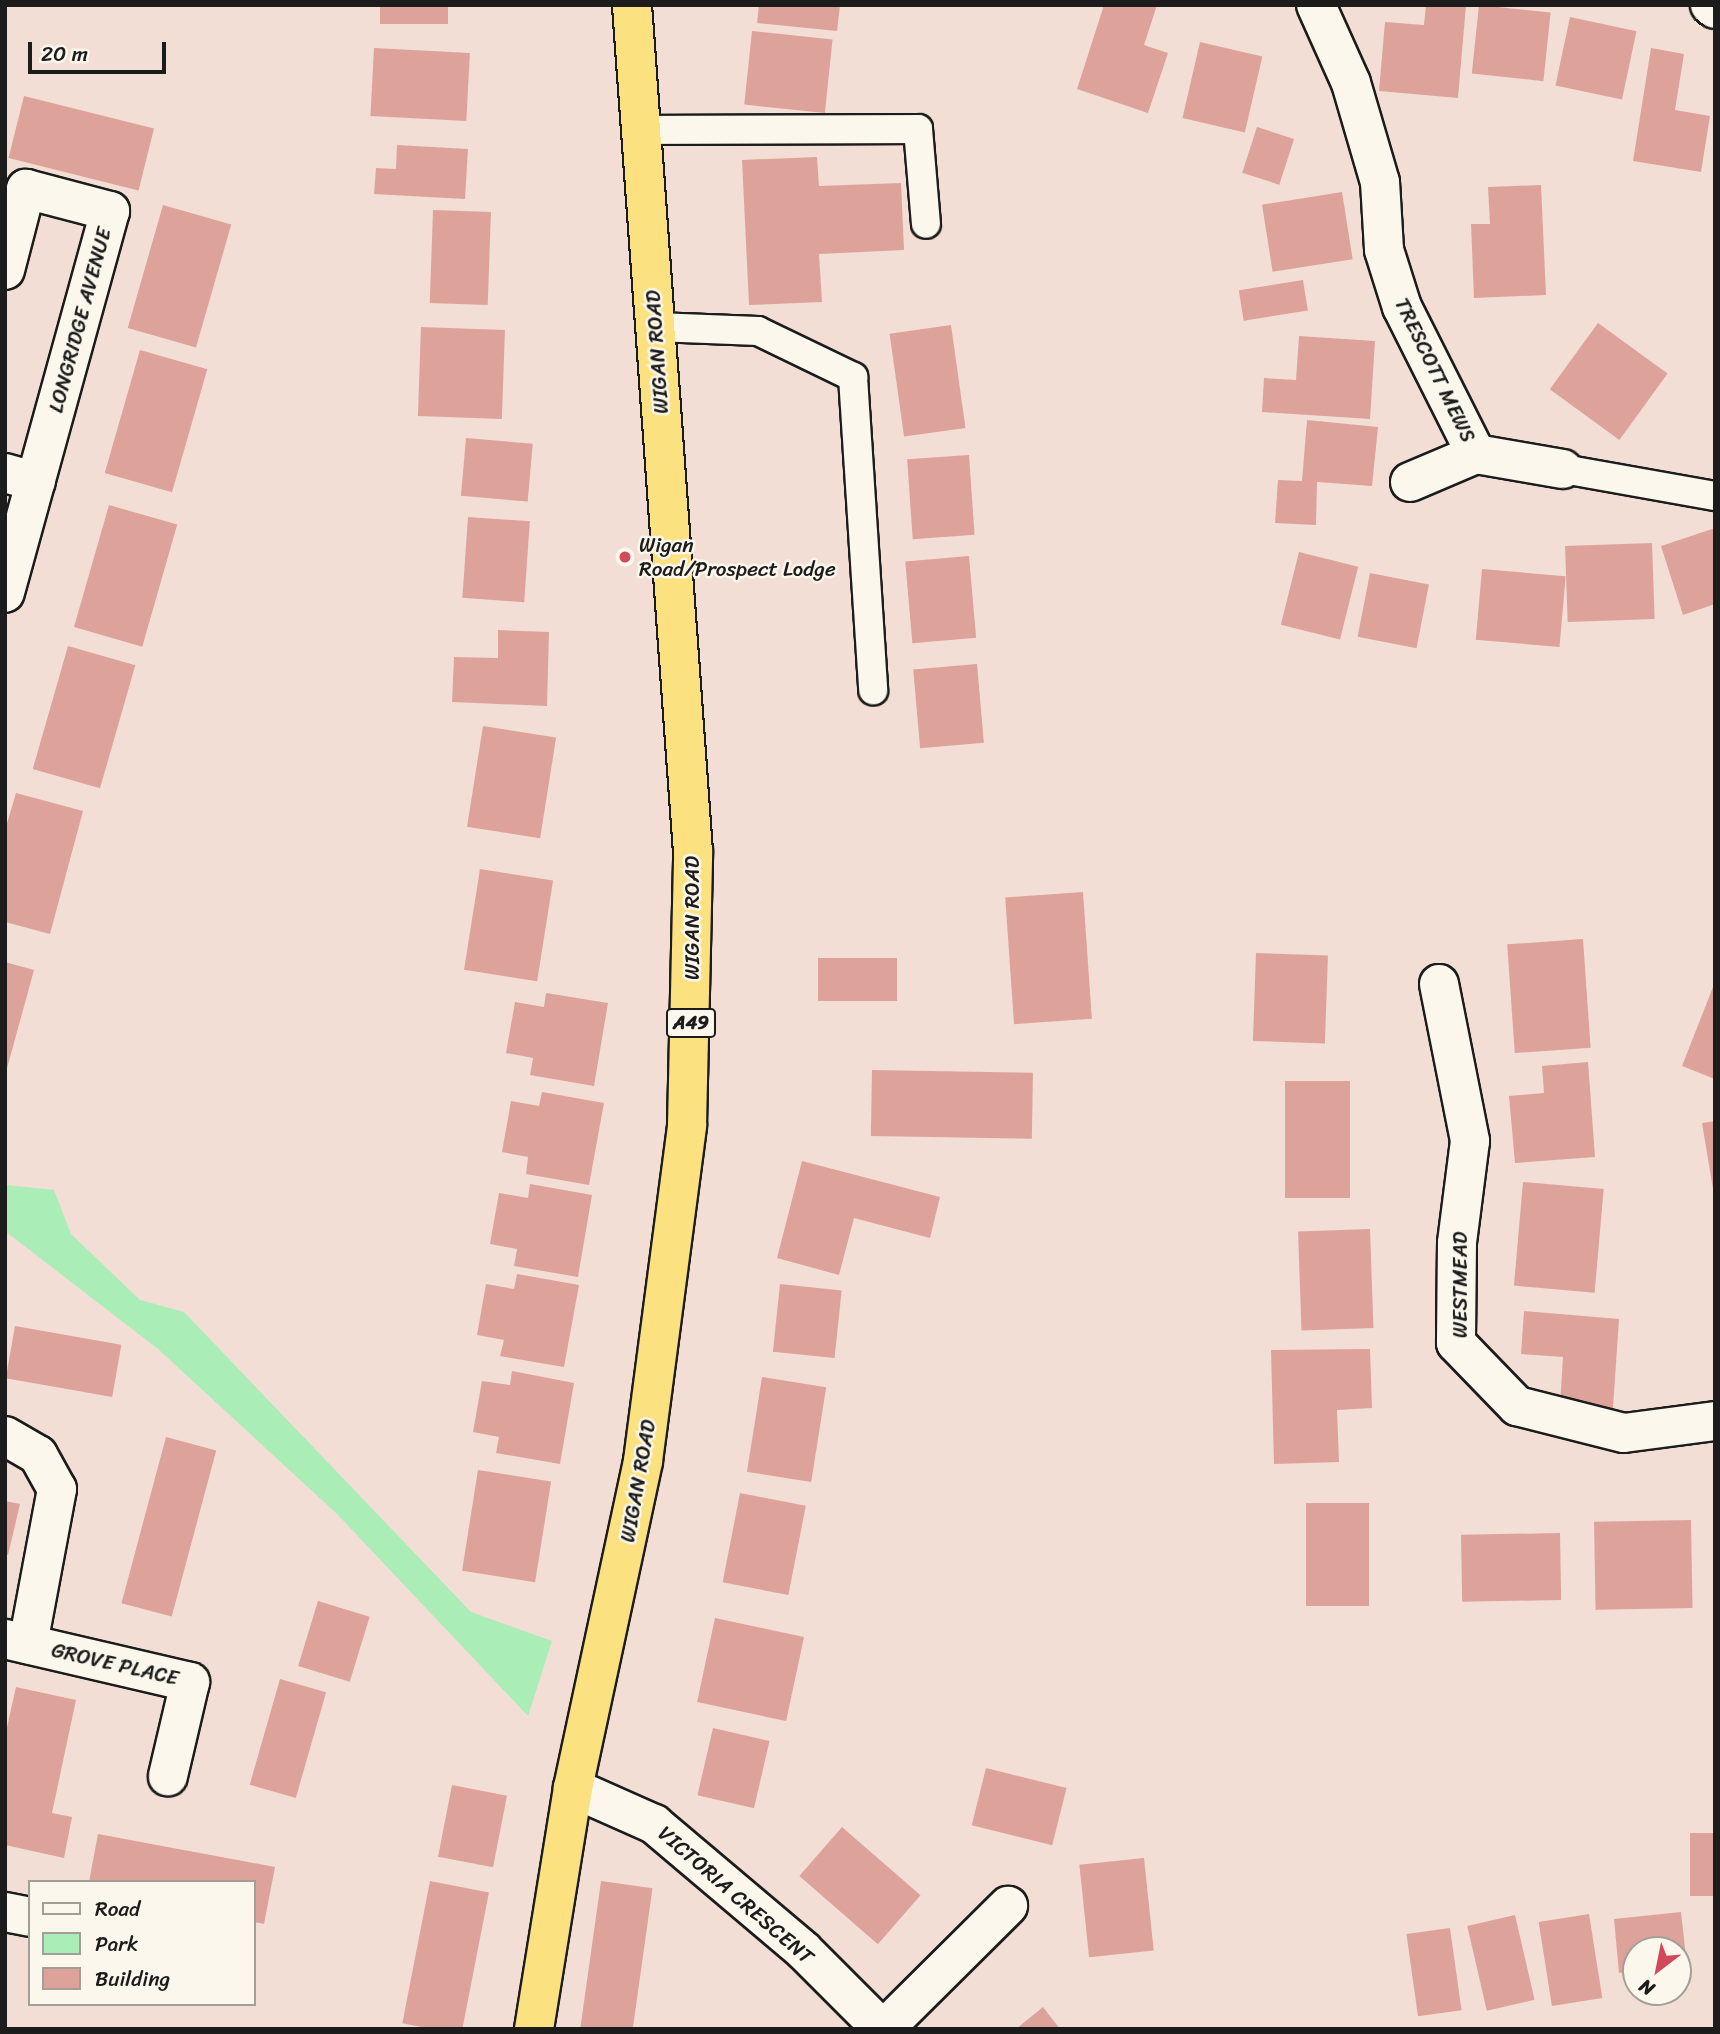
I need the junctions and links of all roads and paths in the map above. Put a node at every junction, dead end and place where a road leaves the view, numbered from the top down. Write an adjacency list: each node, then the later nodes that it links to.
1 (632, 5): 5 (highway, WIGAN ROAD / A49)
2 (1316, 5): 9 (street, TRESCOTT MEWS)
3 (1710, 5): 4 (street)
4 (1715, 9)
5 (640, 130): 6 (lane); 8 (highway, WIGAN ROAD / A49)
6 (926, 224)
7 (5, 270): 11 (street, LONGRIDGE AVENUE)
8 (656, 327): 15 (lane); 21 (highway, WIGAN ROAD / A49)
9 (1476, 454): 10 (street, TRESCOTT MEWS); 12 (street, TRESCOTT MEWS)
10 (1563, 469): 13 (lane, TRESCOTT MEWS)
11 (21, 477): 14 (street, LONGRIDGE AVENUE)
12 (1410, 482)
13 (1715, 496)
14 (5, 593)
15 (873, 690)
16 (1439, 984): 17 (street, WESTMEAD)
17 (1715, 1421)
18 (5, 1436): 19 (street, GROVE PLACE)
19 (17, 1642): 20 (street, GROVE PLACE)
20 (168, 1776)
21 (573, 1788): 25 (highway, WIGAN ROAD / A49); 26 (street, VICTORIA CRESCENT)
22 (1007, 1906): 26 (street, VICTORIA CRESCENT)
23 (5, 1912): 24 (street)
24 (28, 1917)
25 (534, 2029)
26 (883, 2029)

